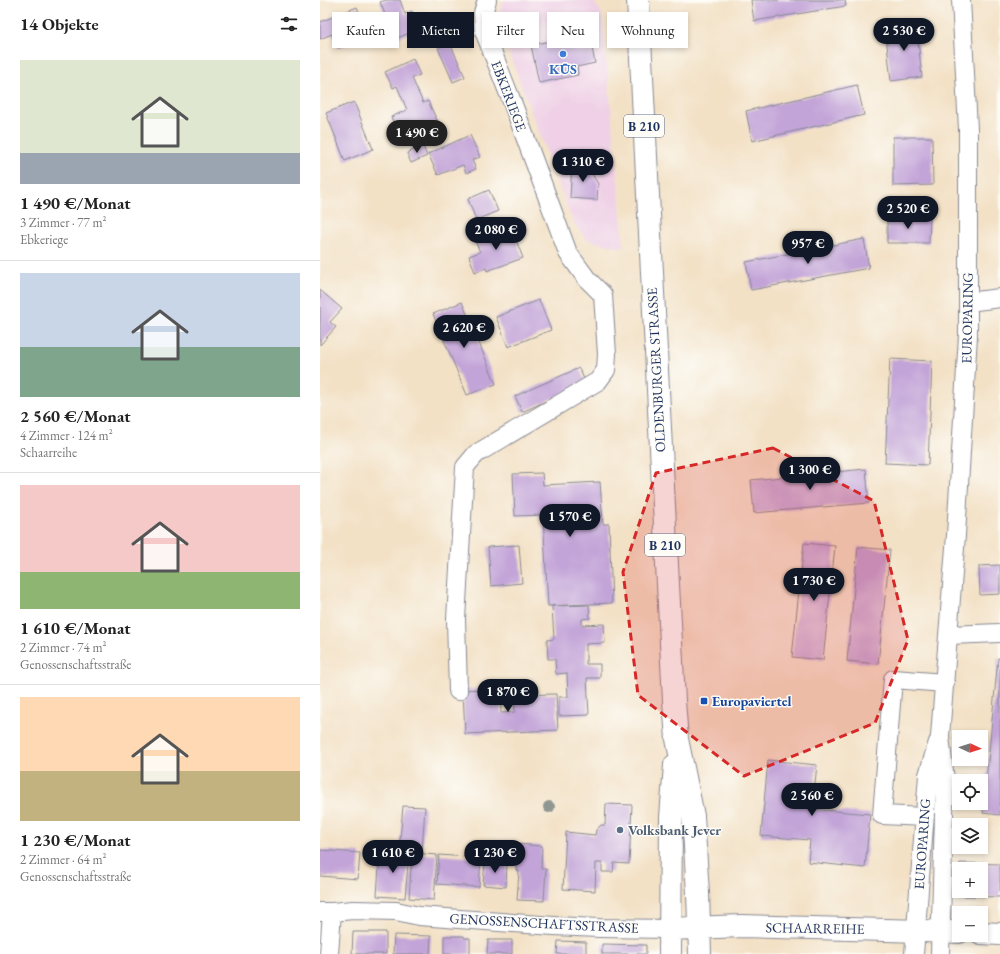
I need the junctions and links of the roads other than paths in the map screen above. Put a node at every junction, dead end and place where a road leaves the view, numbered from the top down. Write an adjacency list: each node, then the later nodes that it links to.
1 (487, 0): 9 (street, EBKERIEGE)
2 (638, 0): 11 (main road, OLDENBURGER STRASSE / B 210)
3 (961, 0): 5 (street, EUROPARING)
4 (1000, 298): 5 (street)
5 (968, 302): 7 (street, EUROPARING)
6 (1000, 633): 7 (street)
7 (949, 635): 8 (street, EUROPARING)
8 (944, 683): 10 (street, EUROPARING); 12 (street)
9 (458, 691)
10 (940, 736): 12 (street, EUROPARING); 17 (street, EUROPARING)
11 (677, 739): 14 (main road, OLDENBURGER STRASSE / B 210); 15 (main road, OLDENBURGER STRASSE / B 210)
12 (925, 817): 16 (street, EUROPARING)
13 (326, 912): 15 (street, GENOSSENSCHAFTSSTRASSE); 21 (street, GENOSSENSCHAFTSSTRASSE)
14 (699, 927): 15 (main road, SCHAARREIHE); 16 (main road, SCHAARREIHE); 20 (main road, B 210)
15 (670, 929): 20 (main road); 22 (main road, B 210)
16 (916, 931): 17 (main road, SCHAARREIHE); 23 (street, EUROPARING)
17 (950, 931): 24 (street, EUROPARING)
18 (988, 933): 19 (main road)
19 (1000, 934)
20 (701, 953)
21 (329, 954)
22 (670, 954)
23 (914, 954)
24 (940, 954)

